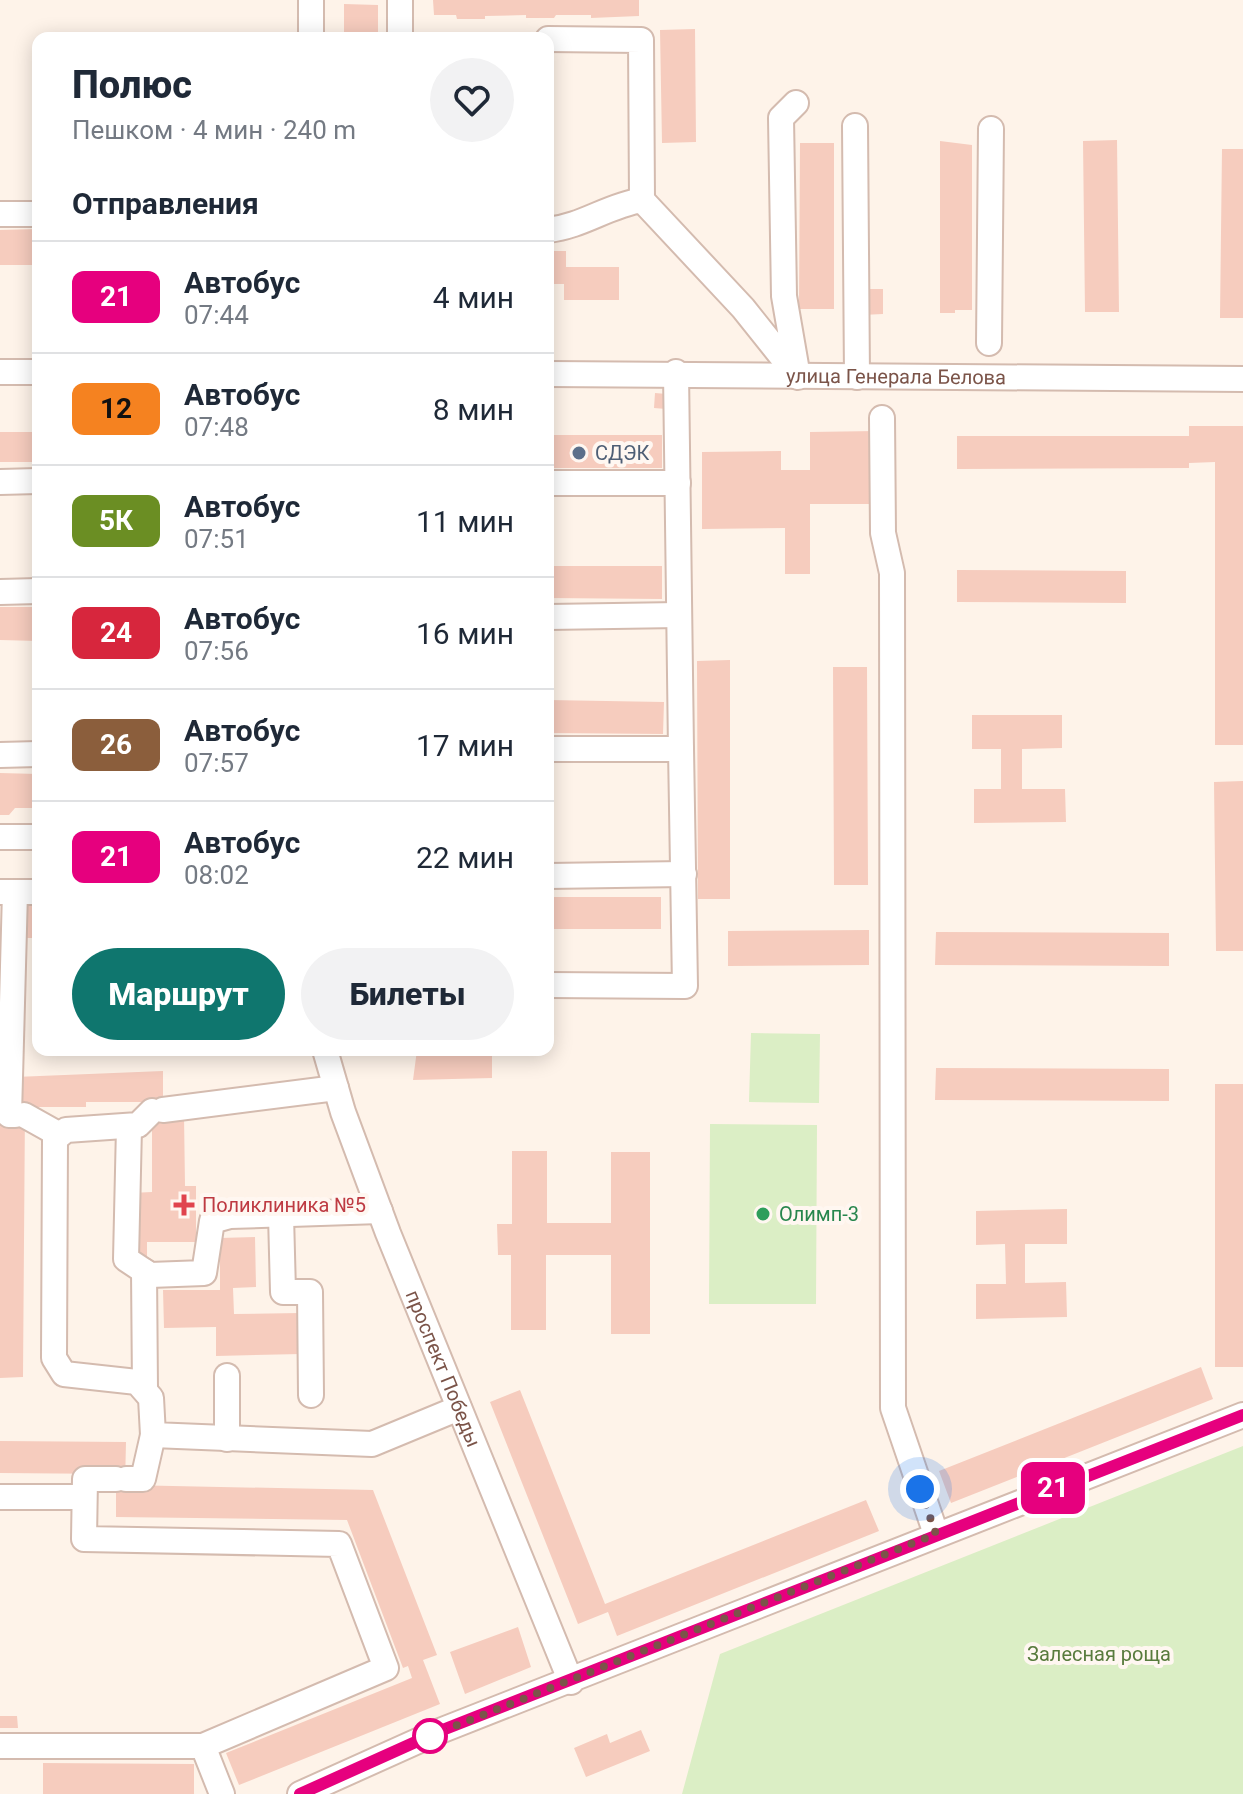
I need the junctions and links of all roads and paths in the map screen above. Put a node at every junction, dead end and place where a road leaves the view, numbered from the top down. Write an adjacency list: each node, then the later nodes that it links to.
1 (311, 0): 3 (street)
2 (400, 0): 4 (street)
3 (311, 32)
4 (400, 32)
5 (554, 39): 9 (street)
6 (796, 103): 18 (street)
7 (855, 126): 19 (street)
8 (991, 129): 13 (street)
9 (642, 200): 12 (street); 18 (street)
10 (0, 214): 11 (street)
11 (32, 214)
12 (554, 229)
13 (989, 343)
14 (0, 372): 15 (street)
15 (32, 372)
16 (676, 372): 17 (street, улица Генерала Белова); 18 (street, улица Генерала Белова); 25 (street)
17 (554, 374)
18 (798, 377): 19 (street, улица Генерала Белова)
19 (857, 377): 20 (street, улица Генерала Белова)
20 (1243, 379)
21 (882, 418): 56 (street)
22 (32, 481): 23 (street)
23 (0, 482)
24 (554, 483): 25 (street)
25 (678, 483): 28 (street)
26 (32, 591): 27 (street)
27 (0, 592)
28 (679, 615): 29 (street); 31 (street)
29 (554, 617)
30 (554, 749): 31 (street)
31 (681, 749): 36 (street)
32 (32, 754): 33 (street)
33 (0, 755)
34 (0, 837): 35 (street)
35 (32, 837)
36 (684, 874): 37 (street); 39 (street)
37 (554, 876)
38 (18, 892): 43 (street)
39 (554, 985)
40 (327, 1056): 41 (street, проспект Победы)
41 (336, 1088): 42 (street); 44 (street, проспект Победы)
42 (129, 1127): 43 (street); 46 (street)
43 (58, 1134): 48 (street)
44 (380, 1211): 45 (street); 50 (street, проспект Победы)
45 (281, 1215): 46 (street); 49 (street)
46 (144, 1271): 48 (street)
47 (227, 1376): 53 (street)
48 (145, 1389): 52 (street)
49 (311, 1395)
50 (459, 1408): 53 (street); 57 (street, проспект Победы)
51 (1243, 1415): 56 (street)
52 (153, 1435): 53 (street); 55 (street)
53 (227, 1439)
54 (0, 1497): 55 (street)
55 (84, 1497): 59 (street)
56 (936, 1534): 57 (street)
57 (571, 1682): 61 (street)
58 (0, 1746): 59 (street)
59 (203, 1746): 60 (street)
60 (222, 1794)
61 (300, 1794)

